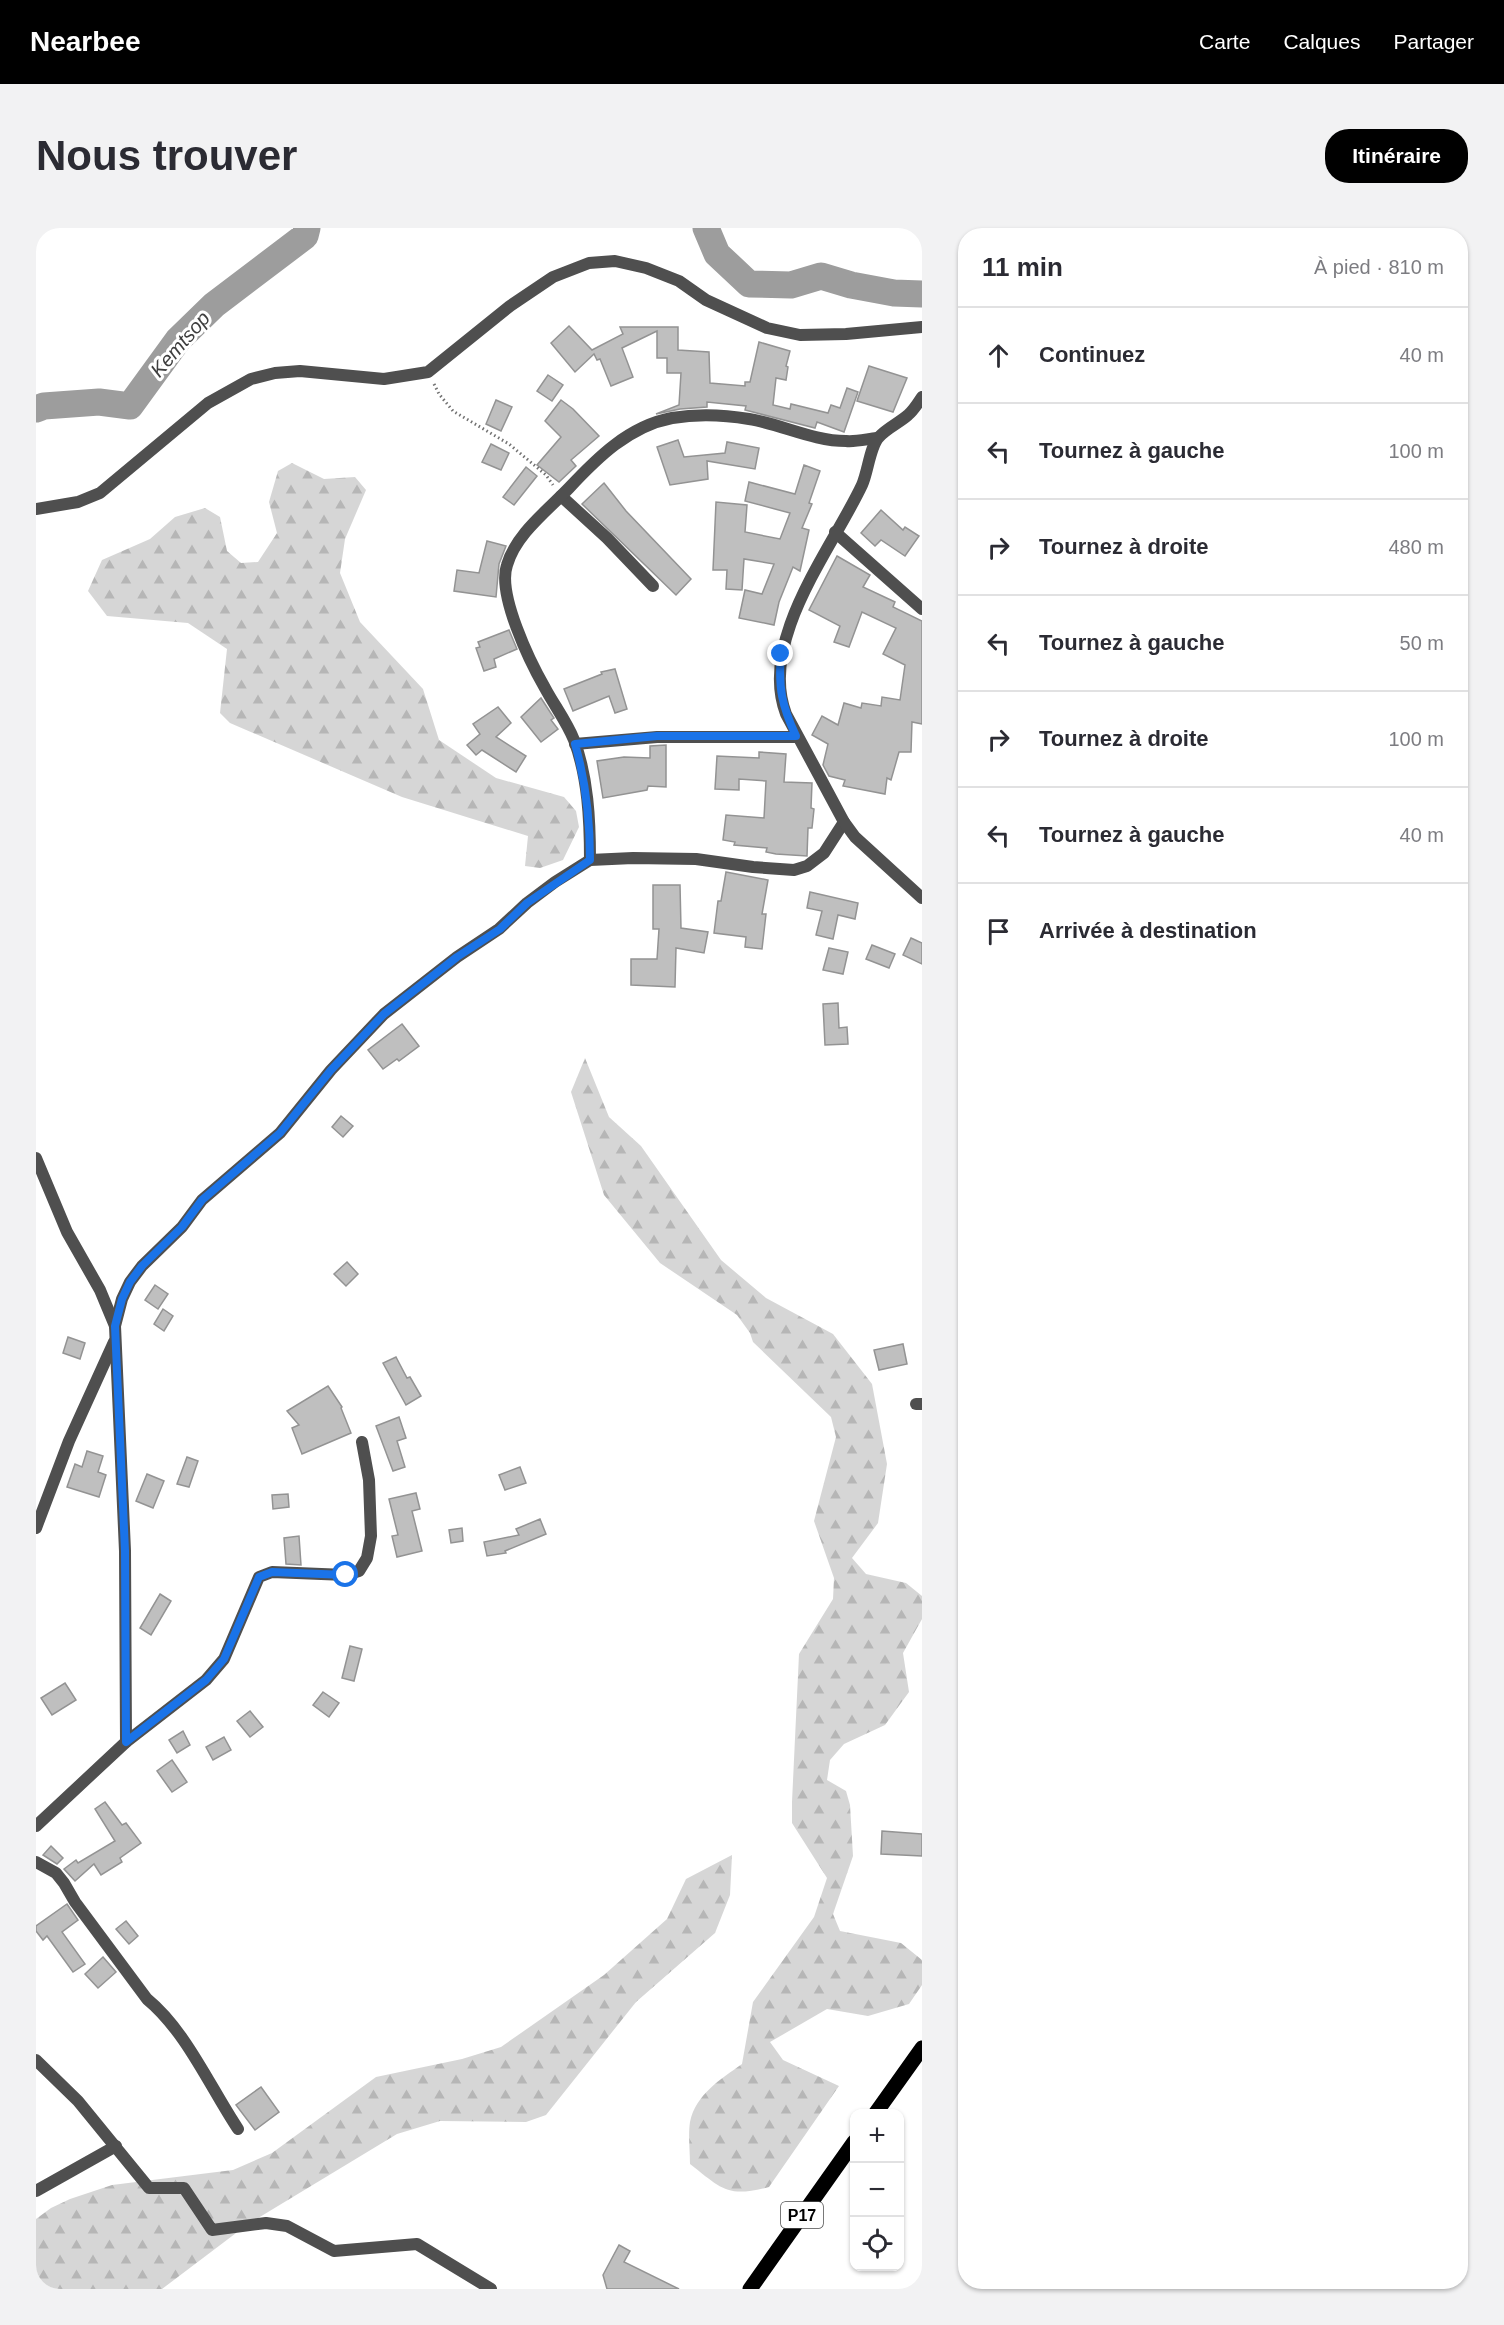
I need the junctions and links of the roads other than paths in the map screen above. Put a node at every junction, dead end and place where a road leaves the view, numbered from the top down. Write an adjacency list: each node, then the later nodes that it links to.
1 (922, 327): 5 (street)
2 (922, 397): 3 (street)
3 (877, 438): 4 (street); 6 (street)
4 (561, 496): 7 (street); 10 (street)
5 (36, 509)
6 (835, 532): 8 (street); 9 (street)
7 (653, 586)
8 (922, 609)
9 (796, 736): 10 (street); 11 (street)
10 (575, 744): 12 (street)
11 (844, 822): 12 (street); 13 (street)
12 (590, 860): 15 (street)
13 (922, 898)
14 (36, 1158): 15 (street)
15 (115, 1332): 17 (street); 18 (street)
16 (362, 1442): 18 (street)
17 (36, 1528)
18 (126, 1742): 19 (street)
19 (36, 1826)
20 (36, 1862): 24 (street)
21 (922, 2048): 23 (main road)
22 (36, 2060): 25 (street)
23 (879, 2109)
24 (238, 2129)
25 (116, 2146): 27 (street); 28 (street)
26 (850, 2149): 29 (main road, P17)
27 (36, 2191)
28 (491, 2289)
29 (750, 2289)

